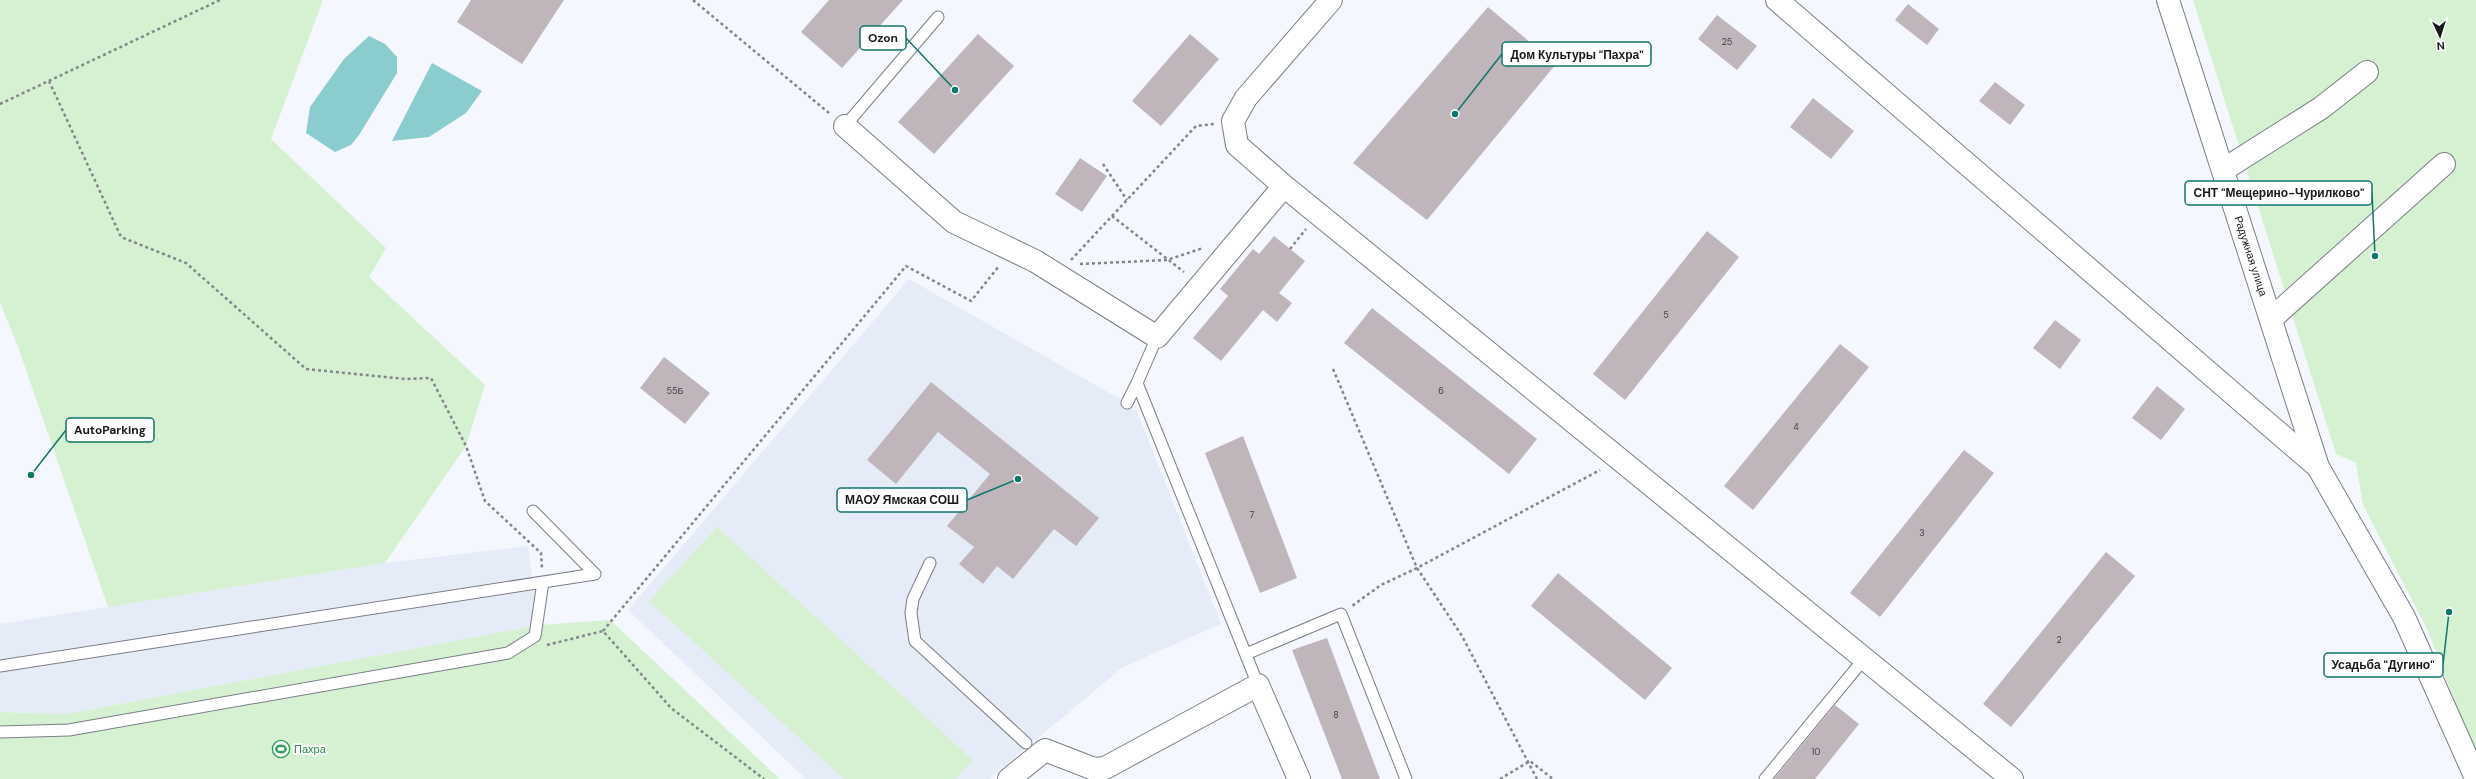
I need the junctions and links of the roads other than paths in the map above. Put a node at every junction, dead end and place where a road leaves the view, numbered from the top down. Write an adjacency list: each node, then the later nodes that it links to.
1 (1331, 0): 9 (street)
2 (1777, 0): 14 (street)
3 (2168, 0): 8 (street, Радужная улица)
4 (938, 17): 6 (lane)
5 (2367, 72): 8 (street)
6 (845, 126): 11 (street)
7 (2444, 164): 10 (street)
8 (2223, 170): 10 (street, Радужная улица)
9 (1284, 186): 11 (street); 19 (street)
10 (2271, 319): 14 (street, Радужная улица)
11 (1157, 336): 12 (lane)
12 (1137, 383): 13 (lane); 18 (lane)
13 (1127, 403)
14 (2318, 467): 24 (street)
15 (533, 511): 17 (lane)
16 (930, 563): 23 (lane)
17 (543, 582): 20 (lane); 22 (lane)
18 (1246, 654): 21 (lane); 27 (lane)
19 (1864, 659): 28 (lane); 29 (street)
20 (0, 666)
21 (1258, 685): 25 (street); 26 (street)
22 (0, 732)
23 (1026, 743)
24 (2476, 778)
25 (1009, 779)
26 (1299, 779)
27 (1406, 779)
28 (1765, 779)
29 (2012, 779)

